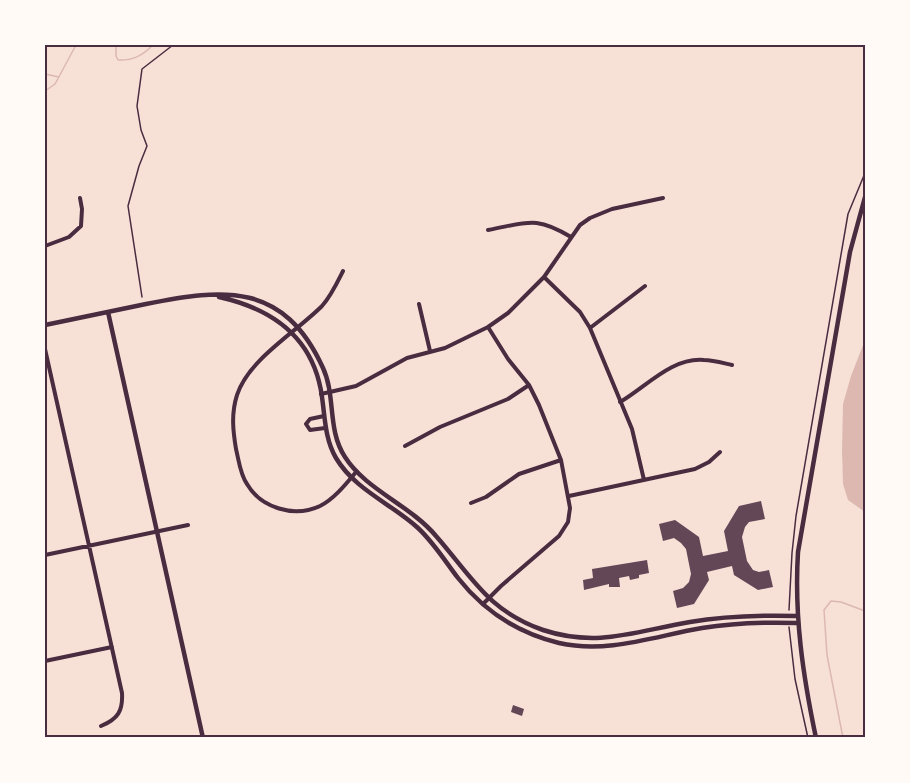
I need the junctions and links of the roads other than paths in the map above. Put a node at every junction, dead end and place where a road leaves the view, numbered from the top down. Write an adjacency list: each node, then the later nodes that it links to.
1 (865, 197): 41 (street)
2 (80, 198): 6 (street)
3 (663, 198): 5 (street)
4 (488, 230): 5 (street)
5 (571, 237): 8 (street)
6 (45, 246)
7 (344, 271): 15 (street)
8 (544, 277): 14 (street); 16 (street)
9 (645, 286): 16 (street)
10 (208, 294): 12 (street); 15 (street); 17 (street)
11 (419, 304): 19 (street)
12 (108, 312): 13 (street); 36 (street)
13 (45, 325)
14 (488, 327): 19 (street); 21 (street)
15 (298, 328): 17 (street); 22 (street)
16 (590, 328): 24 (street)
17 (292, 333): 23 (street); 31 (street)
18 (45, 349): 37 (street)
19 (430, 351): 22 (street)
20 (732, 366): 24 (street)
21 (529, 385): 27 (street); 29 (street)
22 (329, 393): 23 (street); 30 (street)
23 (321, 394): 25 (street)
24 (620, 402): 32 (street)
25 (324, 416): 26 (street); 26 (street)
26 (325, 428): 31 (street)
27 (405, 446)
28 (720, 452): 32 (street)
29 (561, 460): 33 (street); 34 (street)
30 (356, 472): 31 (street); 39 (street)
31 (351, 478): 40 (street)
32 (644, 480): 33 (street)
33 (569, 496): 39 (street)
34 (471, 503)
35 (188, 525): 36 (street)
36 (156, 532): 37 (street); 46 (street)
37 (88, 546): 38 (street); 43 (street)
38 (45, 555)
39 (489, 599): 40 (street); 41 (street)
40 (483, 604): 42 (street)
41 (797, 616): 42 (street)
42 (797, 623): 47 (street)
43 (112, 647): 44 (street); 45 (street)
44 (45, 661)
45 (101, 726)
46 (203, 738)
47 (816, 738)

